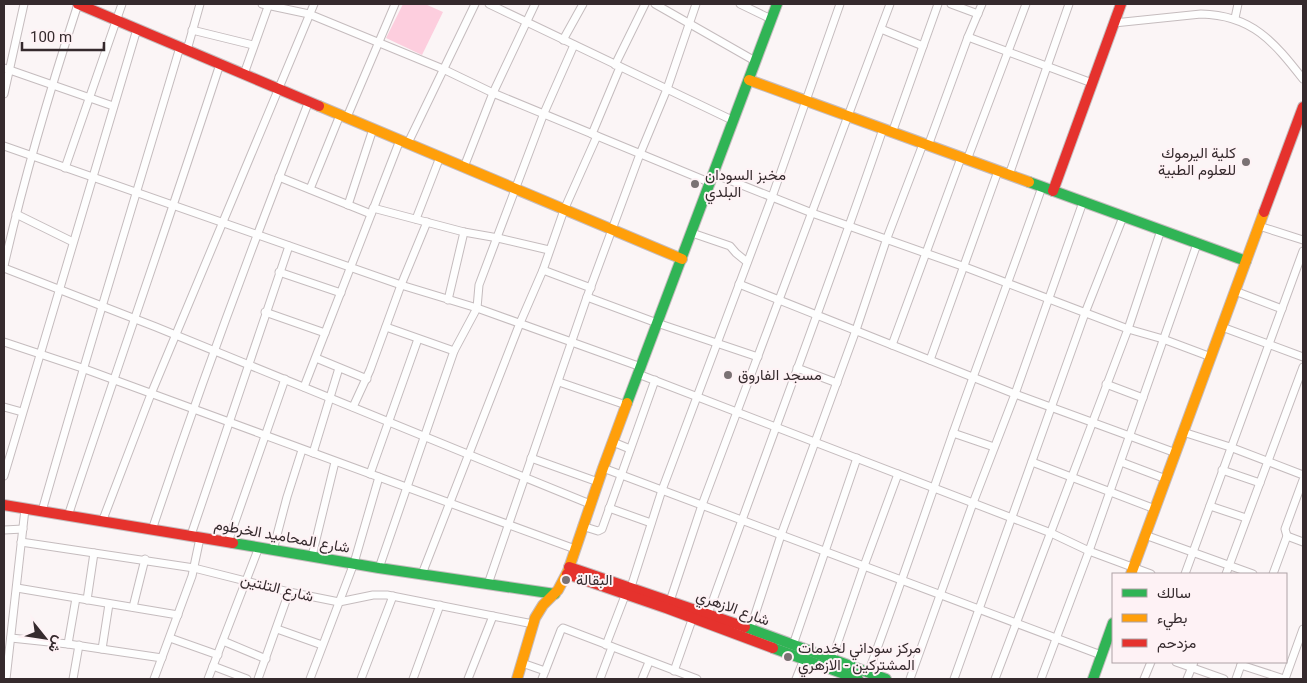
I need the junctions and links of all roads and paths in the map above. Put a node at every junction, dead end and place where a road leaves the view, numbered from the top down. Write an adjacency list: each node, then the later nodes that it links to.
1 (24, 4): 49 (street)
2 (78, 4): 29 (street); 55 (street)
3 (122, 4): 29 (street)
4 (200, 4): 35 (street)
5 (266, 4): 26 (street); 40 (street)
6 (314, 4): 26 (street)
7 (395, 4): 39 (street)
8 (475, 4): 50 (street)
9 (489, 4): 31 (street)
10 (535, 4): 31 (street)
11 (583, 4): 38 (street)
12 (645, 4): 48 (street)
13 (654, 4): 32 (street)
14 (696, 4): 32 (street)
15 (740, 4): 30 (street)
16 (777, 4): 30 (street)
17 (840, 4): 62 (street)
18 (890, 4): 36 (street)
19 (938, 4): 42 (street)
20 (951, 4): 27 (street)
21 (982, 4): 27 (street)
22 (1026, 4): 44 (street)
23 (1069, 4): 47 (street)
24 (1121, 4): 33 (street)
25 (1238, 4): 28 (street)
26 (309, 14): 39 (street); 56 (street)
27 (978, 14): 37 (street)
28 (1235, 18): 33 (street); 52 (street)
29 (116, 20): 34 (street); 60 (street)
30 (771, 20): 45 (street)
31 (525, 22): 38 (street); 58 (street)
32 (688, 23): 45 (street); 57 (street)
33 (1114, 23): 54 (street)
34 (137, 29): 43 (street); 63 (street)
35 (192, 30): 40 (street); 43 (street)
36 (881, 30): 42 (street); 67 (street)
37 (968, 37): 44 (street); 74 (street)
38 (563, 40): 41 (street)
39 (379, 42): 50 (street); 66 (street)
40 (253, 45): 51 (street)
41 (574, 45): 48 (street); 65 (street)
42 (922, 46): 71 (street)
43 (183, 48): 46 (street); 91 (street)
44 (1009, 51): 47 (street); 79 (street)
45 (755, 61): 53 (street)
46 (220, 64): 51 (street); 95 (street)
47 (1047, 65): 54 (street); 83 (street)
48 (617, 66): 57 (street); 72 (street)
49 (7, 69): 55 (street); 59 (street)
50 (443, 69): 58 (street); 73 (street)
51 (244, 74): 56 (street)
52 (1303, 79)
53 (749, 80): 62 (street); 69 (street)
54 (1092, 83): 90 (street)
55 (52, 85): 60 (street); 77 (street)
56 (279, 89): 61 (street); 103 (street)
57 (667, 89): 69 (street); 76 (street)
58 (493, 93): 65 (street); 80 (street)
59 (4, 94)
60 (89, 98): 63 (street); 81 (street)
61 (309, 101): 66 (street); 85 (street)
62 (806, 102): 67 (street); 92 (street)
63 (113, 106): 84 (street)
64 (1303, 106): 68 (street)
65 (544, 114): 72 (street); 89 (street)
66 (343, 116): 70 (street); 88 (street)
67 (847, 116): 71 (street); 98 (street)
68 (1301, 119): 105 (street)
69 (734, 121): 86 (street)
70 (373, 129): 73 (street); 94 (street)
71 (888, 131): 74 (street); 104 (street)
72 (594, 135): 76 (street); 96 (street)
73 (404, 142): 78 (street); 97 (street)
74 (926, 145): 79 (street); 112 (street)
75 (4, 146): 77 (street)
76 (640, 154): 86 (street); 106 (street)
77 (32, 156): 81 (street); 99 (street)
78 (440, 157): 80 (street); 101 (street)
79 (964, 159): 82 (street); 119 (street)
80 (464, 167): 89 (street)
81 (65, 168): 84 (street)
82 (998, 171): 83 (street); 124 (street)
83 (1009, 175): 87 (street)
84 (92, 177): 91 (street); 114 (street)
85 (279, 177): 88 (street); 110 (street)
86 (712, 178): 92 (street); 109 (street)
87 (1042, 187): 90 (street); 129 (street)
88 (310, 189): 94 (street)
89 (516, 189): 96 (street); 111 (street)
90 (1053, 191): 93 (street)
91 (137, 193): 95 (street); 139 (street)
92 (772, 197): 98 (street); 121 (street)
93 (1083, 202): 100 (street); 136 (street)
94 (348, 205): 97 (street)
95 (174, 206): 103 (street); 145 (street)
96 (564, 210): 106 (street); 117 (street)
97 (372, 211): 101 (street); 125 (street)
98 (812, 213): 104 (street); 138 (street)
99 (16, 214): 114 (street); 123 (street)
100 (1123, 217): 107 (street); 143 (street)
101 (416, 219): 102 (street)
102 (427, 222): 108 (street); 130 (street)
103 (222, 224): 110 (street); 153 (street)
104 (850, 226): 112 (street); 144 (street)
105 (1259, 226): 113 (street); 122 (street)
106 (612, 230): 120 (street); 131 (street)
107 (1161, 230): 115 (street); 151 (street)
108 (464, 232): 111 (street); 137 (street)
109 (692, 233): 120 (street); 121 (street)
110 (258, 236): 116 (street); 161 (street)
111 (498, 238): 117 (street); 140 (street)
112 (887, 238): 119 (street); 150 (street)
113 (1303, 240)
114 (74, 242): 132 (street)
115 (1197, 244): 122 (street); 155 (street)
116 (289, 246): 125 (street); 127 (street)
117 (549, 250): 126 (street)
118 (1303, 251): 141 (street)
119 (926, 252): 124 (street); 160 (street)
120 (682, 259): 147 (street)
121 (747, 262): 128 (street)
122 (1246, 262): 133 (street)
123 (4, 267): 132 (street)
124 (965, 267): 129 (street); 168 (street)
125 (351, 268): 130 (street); 134 (street)
126 (543, 270): 131 (street); 146 (street)
127 (279, 272): 134 (street); 142 (street)
128 (739, 284): 138 (street); 158 (street)
129 (1008, 284): 136 (street); 175 (street)
130 (401, 286): 137 (street); 148 (street)
131 (590, 288): 135 (street)
132 (59, 289): 139 (street); 163 (street)
133 (1235, 291): 141 (street); 149 (street)
134 (341, 293): 152 (street)
135 (587, 297): 147 (street); 157 (street)
136 (1049, 299): 143 (street); 185 (street)
137 (448, 300): 140 (street)
138 (779, 301): 144 (street); 164 (street)
139 (102, 306): 145 (street); 170 (street)
140 (476, 308): 146 (street); 162 (street)
141 (1282, 309): 159 (street)
142 (265, 312): 152 (street); 169 (street)
143 (1085, 313): 151 (street); 192 (street)
144 (816, 315): 150 (street); 172 (street)
145 (134, 319): 153 (street); 178 (street)
146 (520, 323): 157 (street); 213 (street)
147 (658, 323): 158 (street); 174 (street)
148 (386, 327): 154 (street); 177 (street)
149 (1222, 327): 159 (street); 165 (street)
150 (856, 330): 160 (street); 181 (street)
151 (1128, 330): 155 (street); 182 (street)
152 (326, 332): 167 (street)
153 (176, 335): 161 (street); 184 (street)
154 (418, 339): 162 (street); 196 (street)
155 (1163, 339): 165 (street); 188 (street)
156 (4, 342): 163 (street)
157 (572, 342): 174 (street); 180 (street)
158 (718, 342): 164 (street); 186 (street)
159 (1268, 344): 166 (street); 208 (street)
160 (892, 345): 168 (street)
161 (215, 351): 169 (street); 193 (street)
162 (454, 351): 204 (street)
163 (39, 354): 170 (street); 194 (street)
164 (758, 357): 195 (street)
165 (1211, 357): 200 (street)
166 (1303, 357)
167 (316, 358): 171 (street); 183 (street)
168 (930, 360): 175 (street)
169 (248, 365): 176 (street); 197 (street)
170 (82, 368): 178 (street); 247 (street)
171 (339, 368): 177 (street); 187 (street)
172 (797, 368): 181 (street); 199 (street)
173 (1303, 368): 216 (street)
174 (639, 371): 179 (street); 189 (street)
175 (974, 376): 185 (street); 201 (street)
176 (285, 379): 183 (street); 202 (street)
177 (367, 379): 191 (street)
178 (114, 380): 184 (street); 248 (street)
179 (655, 380): 186 (street); 209 (street)
180 (559, 382): 189 (street); 214 (street)
181 (836, 383): 206 (street)
182 (1106, 384): 188 (street); 198 (street)
183 (304, 387): 187 (street)
184 (151, 394): 193 (street); 252 (street)
185 (1015, 394): 192 (street); 207 (street)
186 (698, 396): 195 (street); 236 (street)
187 (329, 397): 191 (street); 211 (street)
188 (1143, 398): 203 (street)
189 (626, 405): 205 (street)
190 (4, 407): 194 (street)
191 (352, 407): 196 (street)
192 (1052, 408): 198 (street); 218 (street)
193 (194, 409): 197 (street); 258 (street)
194 (22, 412): 226 (street)
195 (737, 412): 199 (street); 242 (street)
196 (389, 421): 204 (street); 222 (street)
197 (230, 422): 202 (street); 263 (street)
198 (1091, 423): 203 (street); 228 (street)
199 (775, 426): 206 (street); 251 (street)
200 (1183, 432): 208 (street); 212 (street)
201 (953, 433): 207 (street); 235 (street)
202 (265, 436): 210 (street); 265 (street)
203 (1130, 436): 212 (street); 219 (street)
204 (424, 437): 213 (street); 234 (street)
205 (612, 442): 209 (street); 220 (street)
206 (815, 442): 215 (street); 260 (street)
207 (994, 447): 238 (street)
208 (1230, 447): 216 (street); 221 (street)
209 (630, 449): 224 (street)
210 (302, 450): 211 (street); 269 (street)
211 (313, 453): 217 (street)
212 (1176, 453): 230 (street)
213 (468, 455): 229 (street); 239 (street)
214 (531, 458): 229 (street); 232 (street)
215 (857, 458): 223 (street); 270 (street)
216 (1268, 461): 225 (street); 233 (street)
217 (335, 462): 222 (street); 274 (street)
218 (1032, 462): 228 (street); 249 (street)
219 (1121, 462): 230 (street); 237 (street)
220 (603, 468): 224 (street); 232 (street)
221 (1222, 470): 233 (street); 243 (street)
222 (370, 474): 227 (street)
223 (898, 474): 235 (street); 278 (street)
224 (621, 475): 236 (street); 244 (street)
225 (1303, 475)
226 (4, 476)
227 (379, 477): 234 (street); 276 (street)
228 (1071, 478): 237 (street); 259 (street)
229 (525, 479): 240 (street); 254 (street)
230 (1166, 479): 245 (street)
231 (1303, 480): 262 (street)
232 (598, 482): 240 (street)
233 (1260, 483): 250 (street)
234 (406, 488): 239 (street); 280 (street)
235 (934, 488): 238 (street); 290 (street)
236 (662, 490): 242 (street); 253 (street)
237 (1110, 491): 245 (street); 271 (street)
238 (973, 503): 249 (street); 296 (street)
239 (449, 504): 254 (street); 288 (street)
240 (590, 504): 255 (street)
241 (4, 505): 246 (street, شارع المحاميد الخرطوم)
242 (702, 505): 251 (street); 300 (street)
243 (1210, 506): 250 (street); 272 (street)
244 (609, 508): 253 (street); 255 (street)
245 (1155, 508): 261 (street)
246 (25, 509): 247 (street, شارع المحاميد الخرطوم); 256 (street)
247 (42, 511): 248 (street, شارع المحاميد الخرطوم)
248 (68, 516): 252 (street, شارع المحاميد الخرطوم)
249 (1012, 518): 259 (street); 305 (street)
250 (1246, 518): 277 (street)
251 (742, 520): 260 (street); 306 (street)
252 (102, 522): 258 (street, شارع المحاميد الخرطوم)
253 (652, 523): 293 (street)
254 (509, 526): 268 (street); 291 (street)
255 (582, 526): 268 (street)
256 (23, 529): 257 (street); 264 (street)
257 (4, 530)
258 (152, 530): 263 (street, شارع المحاميد الخرطوم)
259 (1051, 533): 271 (street); 310 (street)
260 (781, 535): 270 (street); 314 (street)
261 (1146, 535): 272 (street); 282 (street)
262 (1287, 536): 266 (street); 287 (street)
263 (196, 537): 265 (street, شارع المحاميد الخرطوم); 279 (street)
264 (21, 542): 273 (street, شارع التلتين); 292 (street)
265 (228, 542): 267 (street, شارع المحاميد الخرطوم)
266 (1303, 542)
267 (259, 547): 269 (street, شارع المحاميد الخرطوم); 289 (street)
268 (574, 549): 281 (street)
269 (272, 550): 274 (street, شارع المحاميد الخرطوم)
270 (824, 551): 278 (street); 322 (street)
271 (1089, 551): 282 (street); 317 (street)
272 (1194, 552): 277 (street); 284 (street)
273 (94, 553): 275 (street, شارع التلتين); 299 (street)
274 (312, 556): 276 (street, شارع المحاميد الخرطوم)
275 (145, 559): 279 (street, شارع التلتين); 304 (street)
276 (354, 564): 280 (street, شارع المحاميد الخرطوم); 301 (street)
277 (1229, 565): 285 (street); 286 (street)
278 (864, 566): 290 (street); 331 (street)
279 (194, 568): 289 (street, شارع التلتين); 307 (street)
280 (379, 568): 288 (street, شارع المحاميد الخرطوم)
281 (568, 571): 293 (street, شارع الازهري); 295 (street)
282 (1132, 571): 283 (street)
283 (1145, 573)
284 (1185, 573)
285 (1226, 573)
286 (1250, 573)
287 (1273, 573)
288 (422, 574): 291 (street, شارع المحاميد الخرطوم)
289 (246, 580): 294 (street, شارع التلتين); 319 (street)
290 (903, 580): 296 (street); 340 (street)
291 (488, 584): 295 (street, شارع المحاميد الخرطوم)
292 (17, 588): 298 (street); 315 (street)
293 (628, 590): 300 (street, شارع الازهري); 309 (street, شارع الازهري); 324 (street)
294 (289, 592): 301 (street, شارع التلتين); 312 (street)
295 (555, 594): 311 (street)
296 (940, 594): 305 (street); 359 (street)
297 (393, 596): 301 (street, شارع التلتين); 303 (street, شارع التلتين); 348 (street)
298 (76, 598): 299 (street); 320 (street)
299 (87, 600): 302 (street)
300 (670, 601): 306 (street, شارع الازهري)
301 (339, 602): 323 (street)
302 (109, 604): 304 (street); 325 (street)
303 (440, 605): 308 (street, شارع التلتين); 349 (street)
304 (134, 607): 307 (street)
305 (979, 609): 310 (street); 360 (street)
306 (708, 614): 314 (street, شارع الازهري)
307 (178, 615): 316 (street)
308 (493, 616): 311 (street, شارع التلتين); 350 (street)
309 (693, 618): 314 (street, شارع الازهري); 339 (street)
310 (1016, 623): 317 (street); 361 (street)
311 (533, 624): 333 (street)
312 (277, 629): 323 (street); 329 (street)
313 (1303, 629): 368 (street)
314 (748, 634): 322 (street, شارع الازهري); 330 (street, شارع الازهري)
315 (8, 636): 320 (street); 341 (street)
316 (170, 638): 326 (street); 328 (street)
317 (1056, 638): 327 (street); 362 (street)
318 (1110, 638): 327 (street)
319 (223, 641): 326 (street); 329 (street)
320 (68, 644): 321 (street)
321 (79, 645): 325 (street); 342 (street)
322 (793, 645): 331 (street, شارع الازهري)
323 (322, 646): 347 (street)
324 (609, 646): 332 (street); 338 (street); 353 (street)
325 (102, 649): 328 (street)
326 (218, 655): 337 (street)
327 (1101, 655): 363 (street)
328 (162, 658): 343 (street)
329 (266, 659): 346 (street)
330 (804, 659): 356 (street); 357 (street, شارع الازهري)
331 (832, 659): 340 (street, شارع الازهري)
332 (649, 662): 339 (street); 354 (street)
333 (522, 663): 338 (street); 351 (street)
334 (1151, 663): 364 (street)
335 (1242, 663): 367 (street); 368 (street)
336 (1193, 665): 365 (street); 366 (street)
337 (213, 666): 344 (street); 345 (street)
338 (545, 671): 352 (street)
339 (674, 671): 355 (street)
340 (868, 673): 358 (street, شارع الازهري)
341 (6, 679)
342 (73, 679)
343 (154, 679)
344 (208, 679)
345 (247, 679)
346 (258, 679)
347 (310, 679)
348 (361, 679)
349 (413, 679)
350 (468, 679)
351 (517, 679)
352 (542, 679)
353 (600, 679)
354 (642, 679)
355 (697, 679)
356 (796, 679)
357 (858, 679)
358 (886, 679)
359 (910, 679)
360 (954, 679)
361 (995, 679)
362 (1042, 679)
363 (1092, 679)
364 (1144, 679)
365 (1187, 679)
366 (1224, 679)
367 (1236, 679)
368 (1284, 679)

